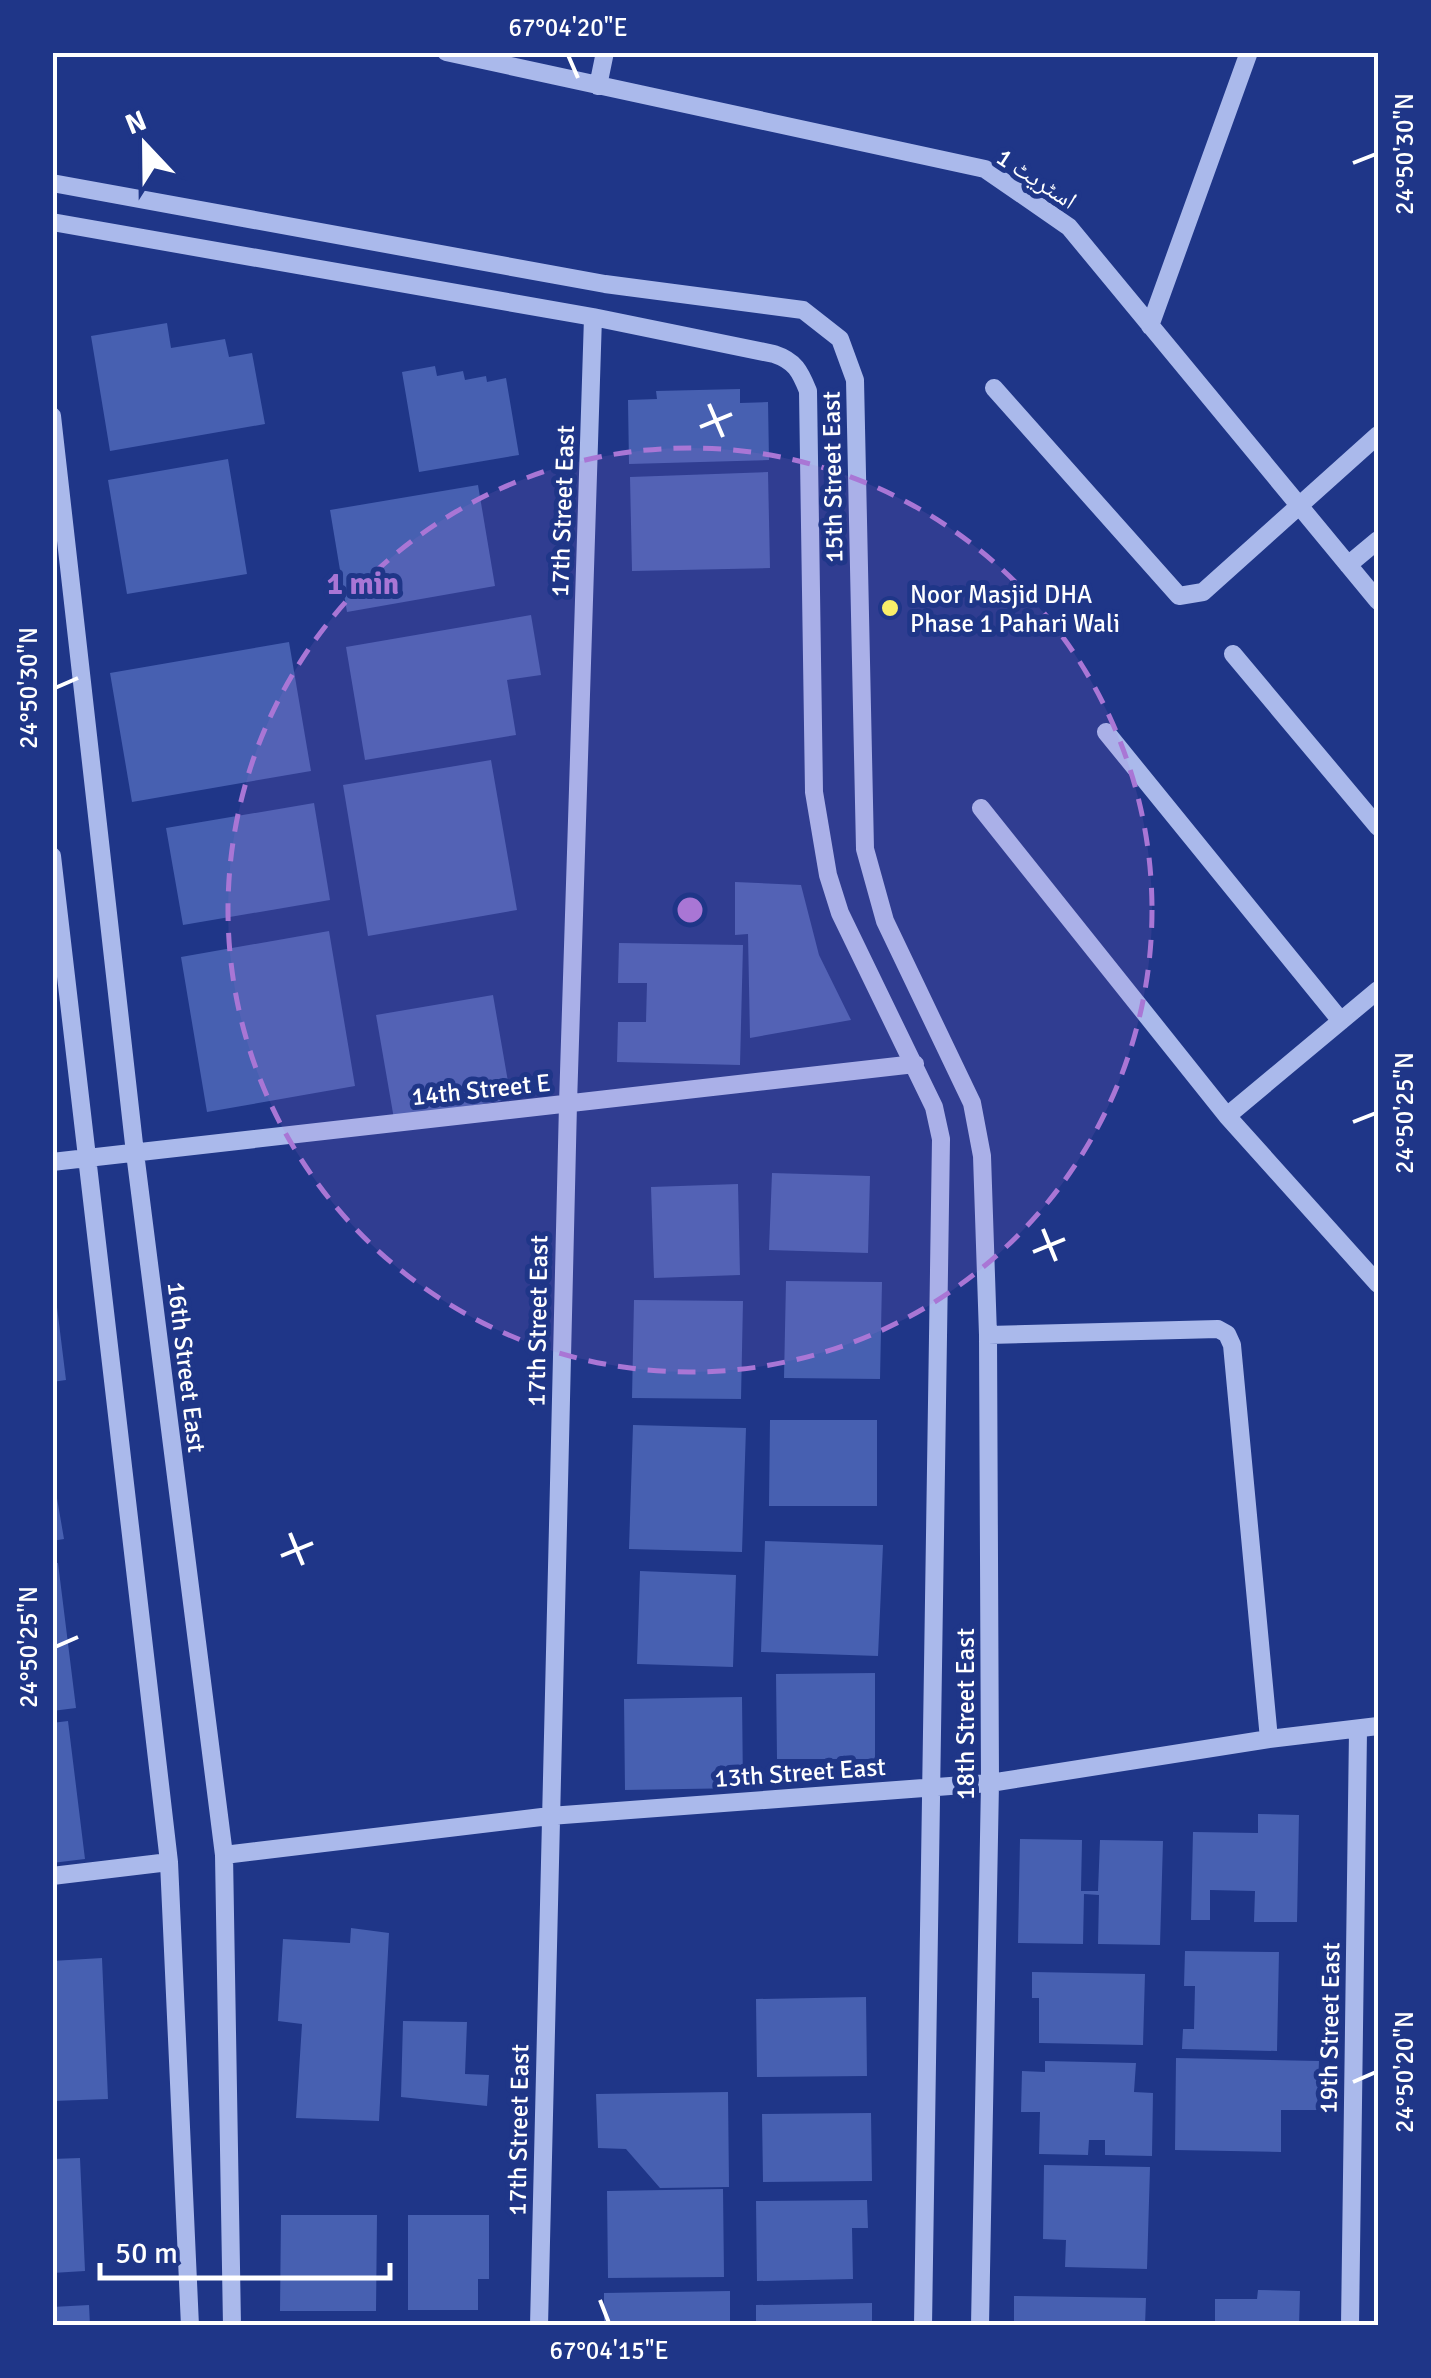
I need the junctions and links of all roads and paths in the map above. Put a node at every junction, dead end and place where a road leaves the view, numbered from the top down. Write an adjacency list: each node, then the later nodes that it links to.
1 (446, 52): 4 (street, اسٹریٹ 1)
2 (605, 52): 4 (street)
3 (1248, 52): 8 (street)
4 (598, 86): 8 (street, اسٹریٹ 1)
5 (52, 182): 24 (street, 15th Street East)
6 (52, 222): 7 (street, 15th Street East)
7 (593, 317): 23 (street, 15th Street East); 25 (street, 17th Street East)
8 (1150, 326): 12 (street, اسٹریٹ 1)
9 (994, 388): 12 (street)
10 (52, 416): 28 (street, 16th Street East)
11 (1378, 436): 12 (street)
12 (1300, 506): 14 (street, اسٹریٹ 1)
13 (1378, 540): 14 (street)
14 (1348, 565): 15 (street, اسٹریٹ 1)
15 (1378, 601)
16 (1233, 654): 19 (street)
17 (1106, 732): 22 (street)
18 (981, 808): 27 (street)
19 (1378, 828)
20 (52, 856): 29 (street)
21 (1378, 990): 22 (street)
22 (1342, 1020): 27 (street)
23 (915, 1064): 25 (street, 14th Street E); 26 (street, 15th Street East)
24 (972, 1103): 32 (street, 18th Street East)
25 (568, 1104): 28 (street, 14th Street E); 38 (street, 17th Street East)
26 (934, 1107): 37 (street, 18th Street East)
27 (1227, 1116): 31 (street)
28 (135, 1153): 29 (street, 14th Street E); 39 (street, 16th Street East)
29 (90, 1158): 30 (street, 14th Street E); 40 (street)
30 (52, 1162)
31 (1378, 1284)
32 (988, 1336): 35 (street); 36 (street, 18th Street East)
33 (1378, 1726): 34 (street, 13th Street East)
34 (1358, 1731): 35 (street, 13th Street East); 47 (street, 19th Street East)
35 (1269, 1739): 36 (street, 13th Street East)
36 (990, 1783): 37 (street, 13th Street East); 46 (street, 18th Street East)
37 (931, 1787): 38 (street, 13th Street East); 45 (street, 18th Street East)
38 (550, 1816): 39 (street, 13th Street East); 44 (street, 17th Street East)
39 (224, 1854): 43 (street, 16th Street East)
40 (169, 1862): 41 (street); 42 (street)
41 (52, 1876)
42 (190, 2326)
43 (232, 2326)
44 (538, 2326)
45 (923, 2326)
46 (980, 2326)
47 (1350, 2326)

